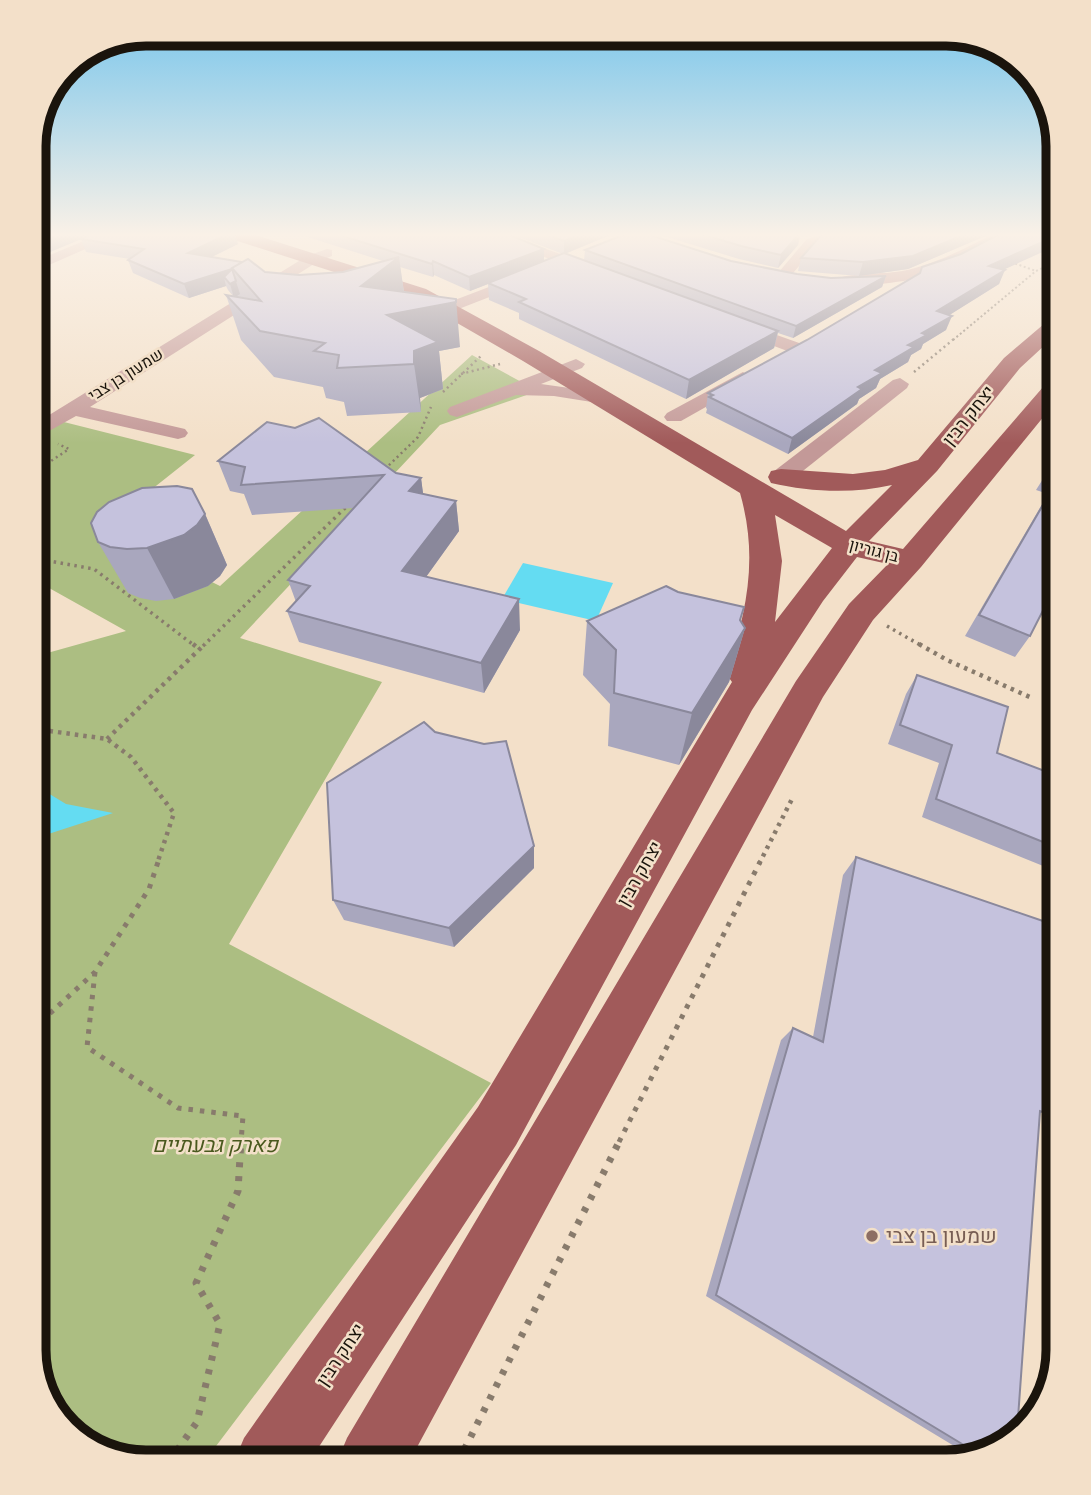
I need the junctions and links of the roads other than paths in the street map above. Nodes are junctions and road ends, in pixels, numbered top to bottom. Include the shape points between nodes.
1 (245, 303) edge
2 (445, 303) edge
3 (462, 303) edge
4 (454, 306) junction
5 (720, 319) edge
6 (1046, 333) edge
7 (814, 337) edge
8 (796, 348) junction
9 (565, 368) junction
10 (900, 384) road end
11 (505, 391) junction
12 (598, 397) junction
13 (1046, 398) edge
14 (73, 409) junction
15 (457, 411) dead end
16 (674, 416) junction
17 (46, 426) edge
18 (178, 433) dead end
19 (928, 465) junction
20 (767, 483) junction
21 (847, 522) junction
22 (910, 560) junction
23 (738, 701) junction
24 (277, 1449) edge
25 (378, 1449) edge

1 - 14 street, שמעון בן צבי
2 - 4 main road, בן גוריון
3 - 4 street
4 - 9 main road, בן גוריון via 531,356
5 - 8 street
6 - 19 main road, יצחק רבין via 1012,363
7 - 8 street
8 - 16 street
9 - 11 street
9 - 12 main road, בן גוריון
9 - 16 main road, בן גוריון
10 - 20 street
11 - 12 street via 547,390
11 - 15 street
12 - 20 main road, בן גוריון
13 - 22 main road
14 - 17 street, שמעון בן צבי
14 - 18 street
16 - 20 main road, בן גוריון
19 - 20 main road via 864,483
19 - 21 main road, יצחק רבין
20 - 21 main road, בן גוריון
20 - 21 main road, בן גוריון
20 - 23 main road via 768,575
21 - 22 main road, בן גוריון
21 - 23 main road, יצחק רבין
22 - 25 main road via 861,612 809,690
23 - 24 main road, יצחק רבין via 497,1126

